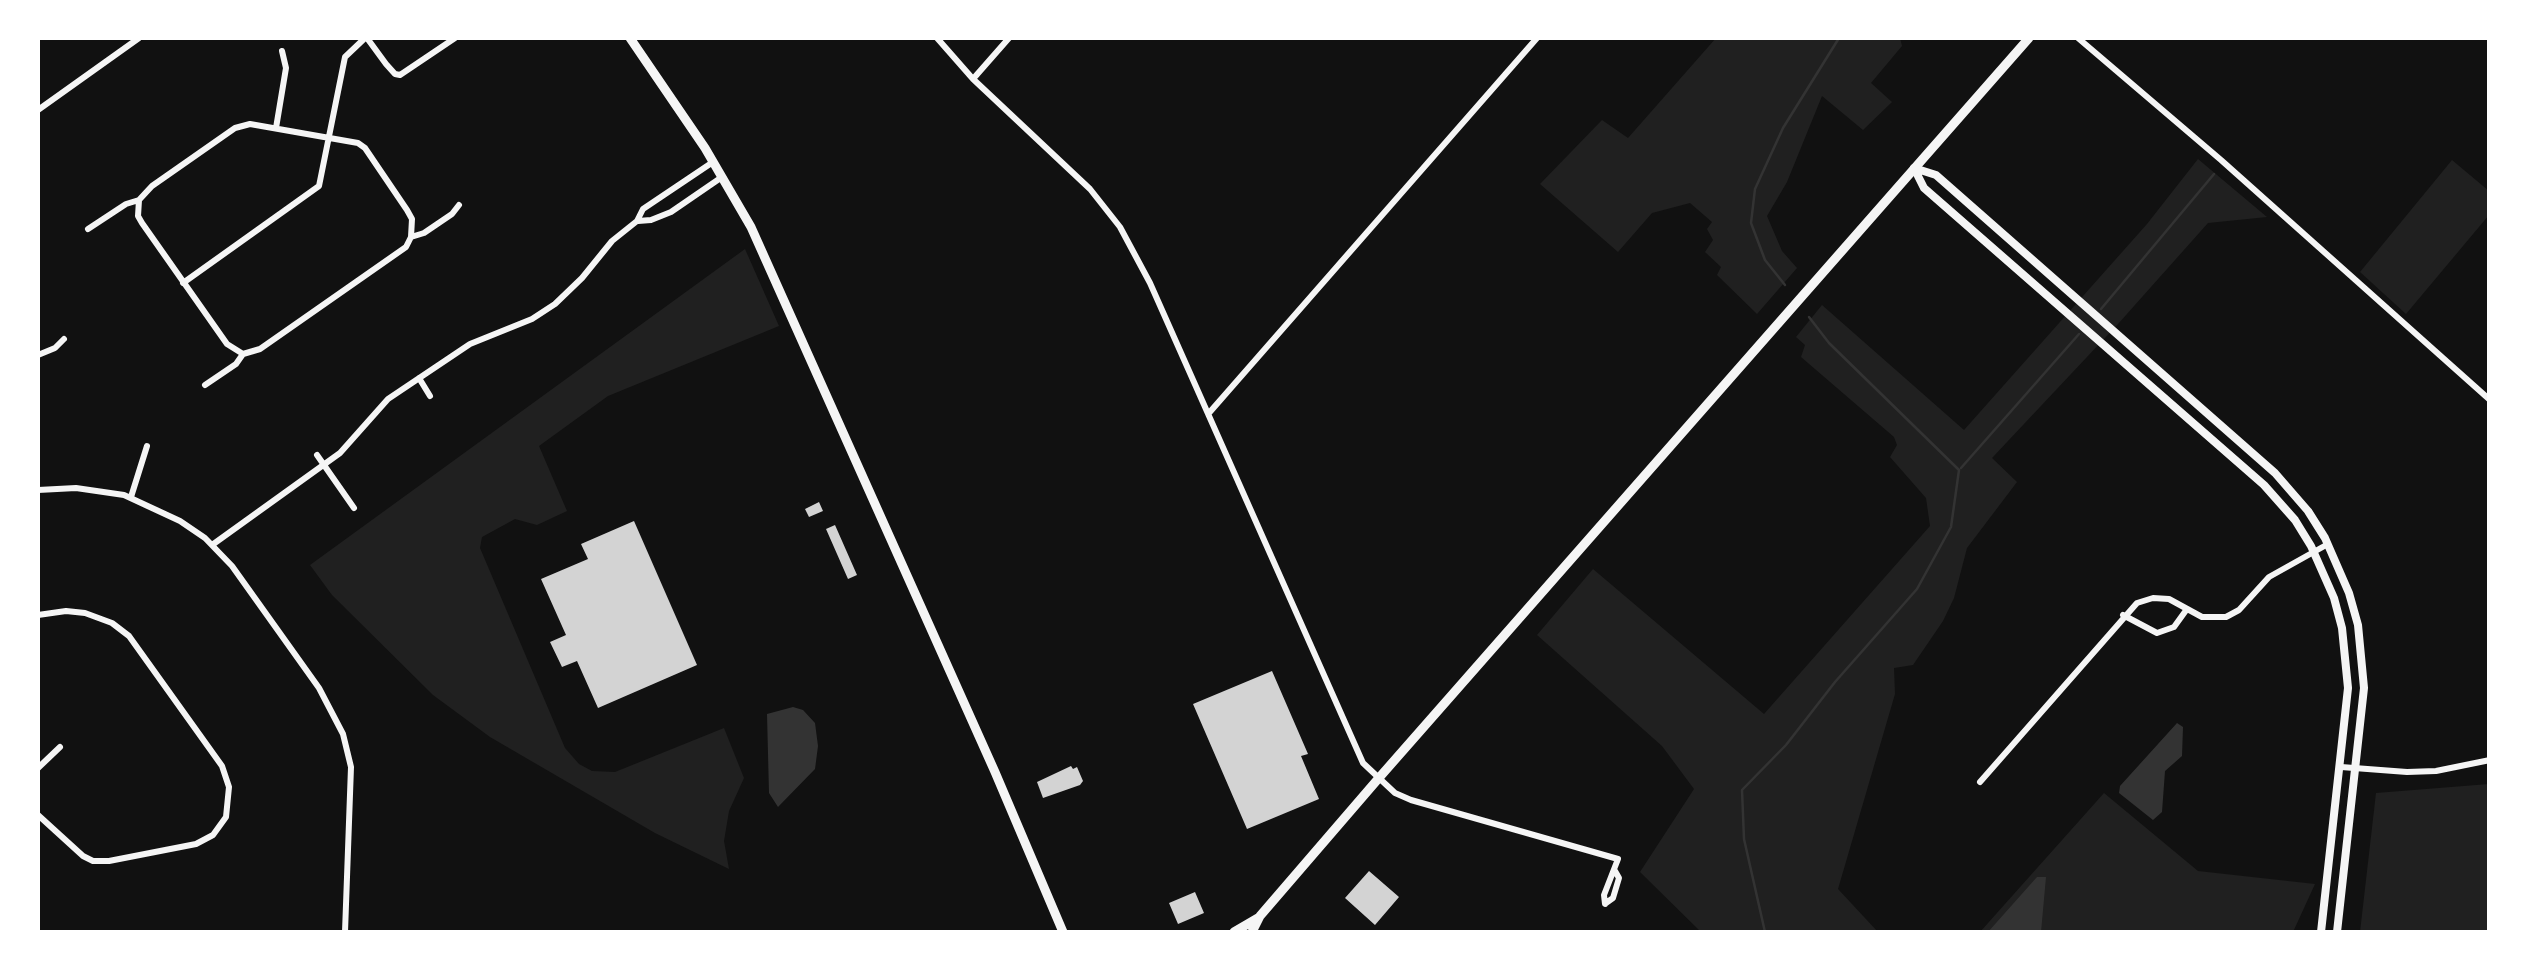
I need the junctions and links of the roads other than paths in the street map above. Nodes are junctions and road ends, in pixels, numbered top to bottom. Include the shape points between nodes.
1 (139, 38) edge
2 (366, 38) edge
3 (456, 38) edge
4 (630, 38) edge
5 (937, 38) edge
6 (1008, 38) edge
7 (1536, 38) edge
8 (2029, 38) edge
9 (2078, 38) edge
10 (282, 51) dead end
11 (972, 79) junction
12 (38, 110) edge
13 (276, 128) junction
14 (330, 138) junction
15 (713, 162) junction
16 (1914, 168) junction
17 (722, 177) junction
18 (139, 200) junction
19 (460, 205) dead end
20 (637, 221) junction
21 (88, 229) dead end
22 (411, 237) junction
23 (183, 282) junction
24 (2066, 289) junction
25 (2057, 303) junction
26 (64, 339) dead end
27 (243, 354) junction
28 (38, 355) edge
29 (419, 378) junction
30 (205, 384) dead end
31 (430, 396) dead end
32 (2490, 400) edge
33 (1208, 414) junction
34 (146, 446) dead end
35 (317, 455) dead end
36 (324, 466) junction
37 (38, 490) edge
38 (130, 498) junction
39 (354, 508) dead end
40 (2328, 544) junction
41 (212, 545) junction
42 (2314, 551) junction
43 (2187, 610) junction
44 (38, 615) edge
45 (2124, 616) junction
46 (60, 746) dead end
47 (2490, 760) edge
48 (2340, 767) junction
49 (38, 768) edge
50 (2356, 769) junction
51 (1378, 779) junction
52 (1980, 782) dead end
53 (38, 815) edge
54 (1615, 871) dead end
55 (1260, 916) junction
56 (345, 932) edge
57 (1063, 932) edge
58 (1234, 932) edge
59 (1252, 932) edge
60 (2321, 932) edge
61 (2337, 932) edge

1 - 12 street
2 - 3 street via 400,75
2 - 14 street via 345,57
4 - 15 main road
5 - 11 street
6 - 11 street
7 - 33 street
8 - 16 main road
9 - 32 street
10 - 13 street via 286,68
11 - 33 street via 1107,208 1150,283
13 - 14 street
13 - 18 street via 235,128
14 - 22 street via 364,148 412,220
14 - 23 street via 314,193
15 - 17 main road
15 - 20 street via 643,209
16 - 24 street via 1936,174
16 - 25 street via 1924,188
16 - 51 main road
17 - 20 street via 671,212
17 - 57 main road via 766,259
18 - 21 street
18 - 23 street via 138,216
19 - 22 street
20 - 29 street via 555,304 470,344
22 - 27 street via 406,248 260,349
23 - 27 street via 227,344
24 - 25 street
24 - 40 street via 2275,473
25 - 42 street via 2264,484
26 - 28 street
27 - 30 street
29 - 31 street
29 - 36 street via 380,406
33 - 51 street via 1360,758
34 - 38 street
35 - 36 street
36 - 39 street
36 - 41 street
37 - 38 street via 76,488
38 - 41 street via 180,520
40 - 42 street
40 - 50 street via 2349,593 2362,654
41 - 56 street via 319,688 344,734 352,787
42 - 43 street via 2270,577 2226,617
42 - 48 street via 2334,598 2346,656
43 - 45 street via 2154,598
43 - 45 street via 2157,633
44 - 53 street via 94,615 120,628 226,772 229,787 220,828 196,844 102,862 83,856
45 - 52 street
46 - 49 street
47 - 50 street via 2436,771
48 - 50 street
48 - 60 street
50 - 61 street
51 - 54 street via 1411,800 1618,858
51 - 55 main road
55 - 58 main road
55 - 59 main road

